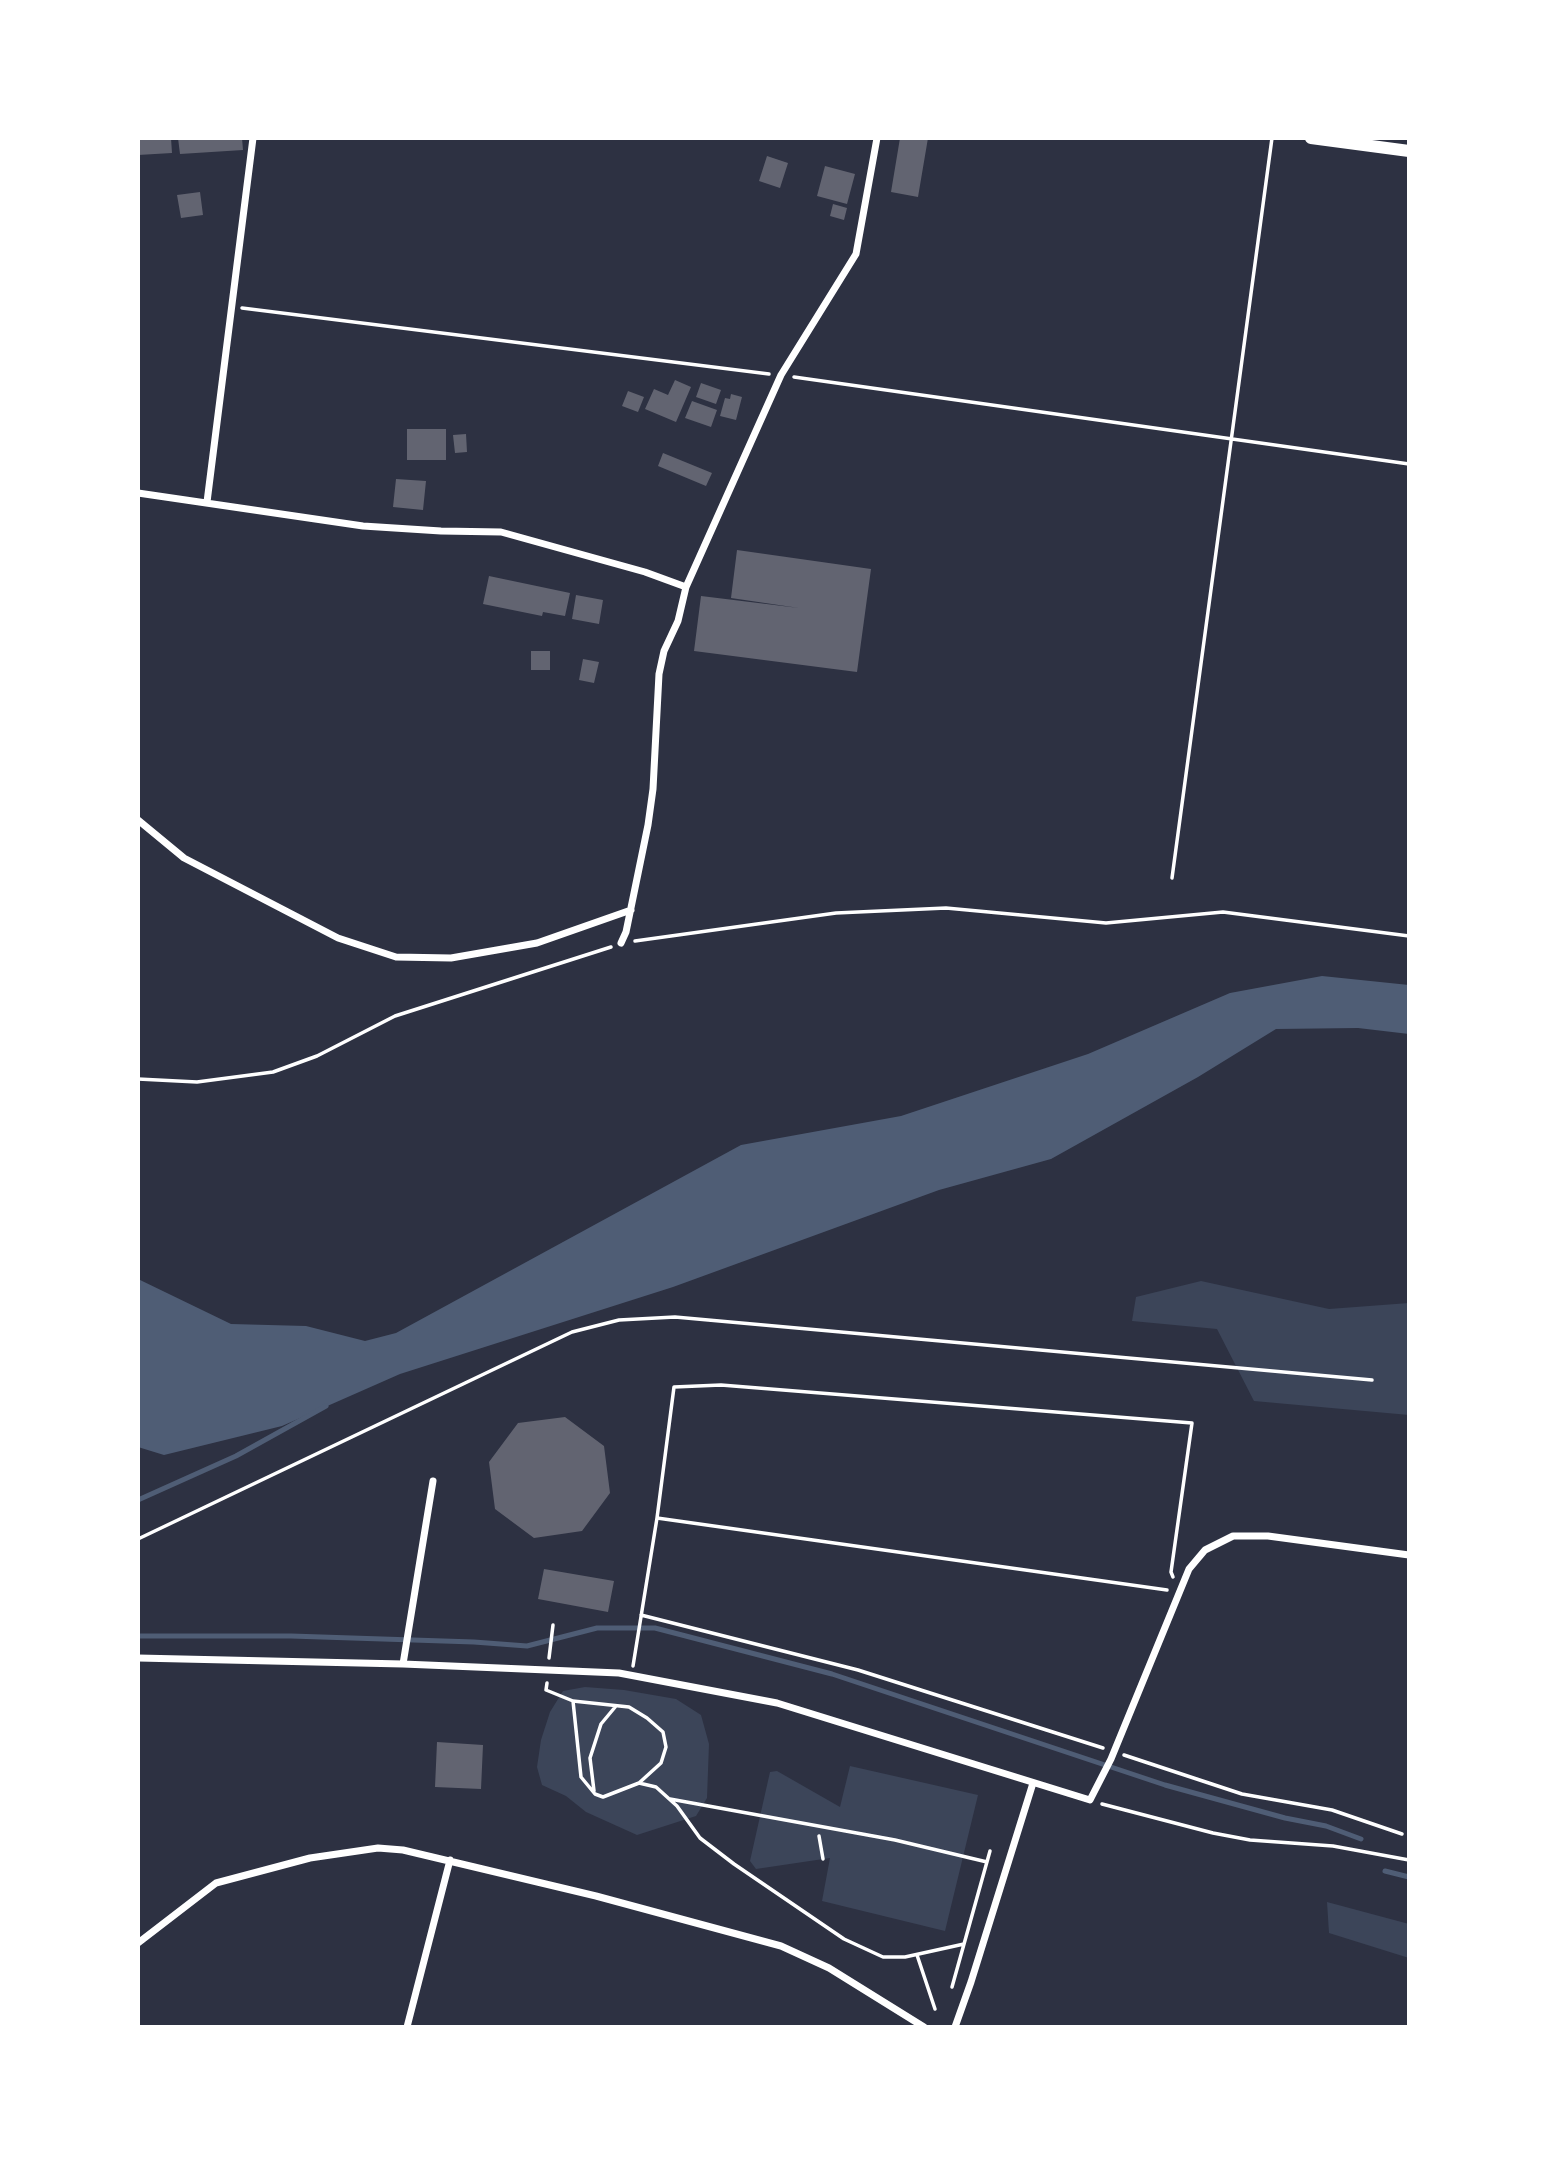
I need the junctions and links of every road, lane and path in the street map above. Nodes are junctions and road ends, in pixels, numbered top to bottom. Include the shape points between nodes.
1 (253, 138) edge
2 (877, 138) edge
3 (1272, 138) edge
4 (1311, 138) edge
5 (1409, 152) edge
6 (233, 307) junction
7 (781, 375) junction
8 (1231, 441) junction
9 (1409, 464) edge
10 (138, 493) edge
11 (207, 502) junction
12 (686, 587) junction
13 (138, 820) edge
14 (1172, 878) dead end
15 (631, 909) junction
16 (1409, 936) edge
17 (621, 943) junction
18 (138, 1079) edge
19 (1372, 1380) dead end
20 (433, 1481) dead end
21 (657, 1518) junction
22 (138, 1532) edge
23 (139, 1539) edge
24 (1409, 1555) edge
25 (1179, 1591) junction
26 (641, 1615) junction
27 (553, 1625) dead end
28 (138, 1658) edge
29 (634, 1663) dead end
30 (403, 1664) junction
31 (548, 1670) junction
32 (573, 1701) junction
33 (616, 1706) junction
34 (1112, 1755) junction
35 (639, 1783) junction
36 (1033, 1783) junction
37 (595, 1794) junction
38 (669, 1799) junction
39 (1090, 1800) junction
40 (1402, 1834) dead end
41 (819, 1836) dead end
42 (990, 1852) dead end
43 (823, 1859) dead end
44 (450, 1860) junction
45 (1409, 1860) edge
46 (987, 1863) junction
47 (138, 1943) edge
48 (964, 1944) junction
49 (917, 1955) junction
50 (952, 1987) dead end
51 (935, 2009) dead end
52 (407, 2027) edge
53 (924, 2027) edge
54 (955, 2027) edge

1 - 6 street
2 - 7 street via 856,254
3 - 8 path
4 - 5 street
6 - 7 path
6 - 11 street
7 - 8 path
7 - 12 street
8 - 9 path
8 - 14 path
10 - 11 street
11 - 12 street via 363,526 501,532
12 - 15 street via 659,674 653,789
13 - 15 street via 184,858 338,938 396,957 452,958 537,943
15 - 17 street
16 - 17 path via 1223,912 1106,923 946,908 836,913
17 - 18 path via 396,1016 317,1056 273,1072 197,1082
19 - 23 path via 675,1317 619,1320 572,1332
20 - 30 street
21 - 25 path
21 - 25 path via 674,1387 722,1385 1192,1423 1171,1572
21 - 26 path
22 - 23 path
24 - 25 street via 1268,1536 1233,1536 1205,1550
25 - 34 street
26 - 29 path
26 - 34 path via 858,1670
27 - 31 path
28 - 30 street
30 - 31 street
31 - 32 path via 546,1690
31 - 36 street via 619,1673 777,1703
32 - 33 path
32 - 37 path via 582,1777
33 - 35 path via 629,1707 663,1732 666,1747 661,1763
33 - 37 path via 601,1724 590,1758
34 - 39 street
34 - 40 path via 1242,1794 1332,1810
35 - 37 path via 603,1797
35 - 38 path via 656,1787
36 - 39 street
36 - 54 street
38 - 46 path via 885,1838
38 - 49 path via 700,1838 844,1939 883,1957
39 - 45 path via 1225,1836 1333,1846
41 - 43 path
42 - 46 path
44 - 47 street via 379,1848 310,1858 216,1884
44 - 52 street
44 - 53 street via 781,1947 829,1968
46 - 48 path
48 - 49 path
48 - 50 path
49 - 51 path

